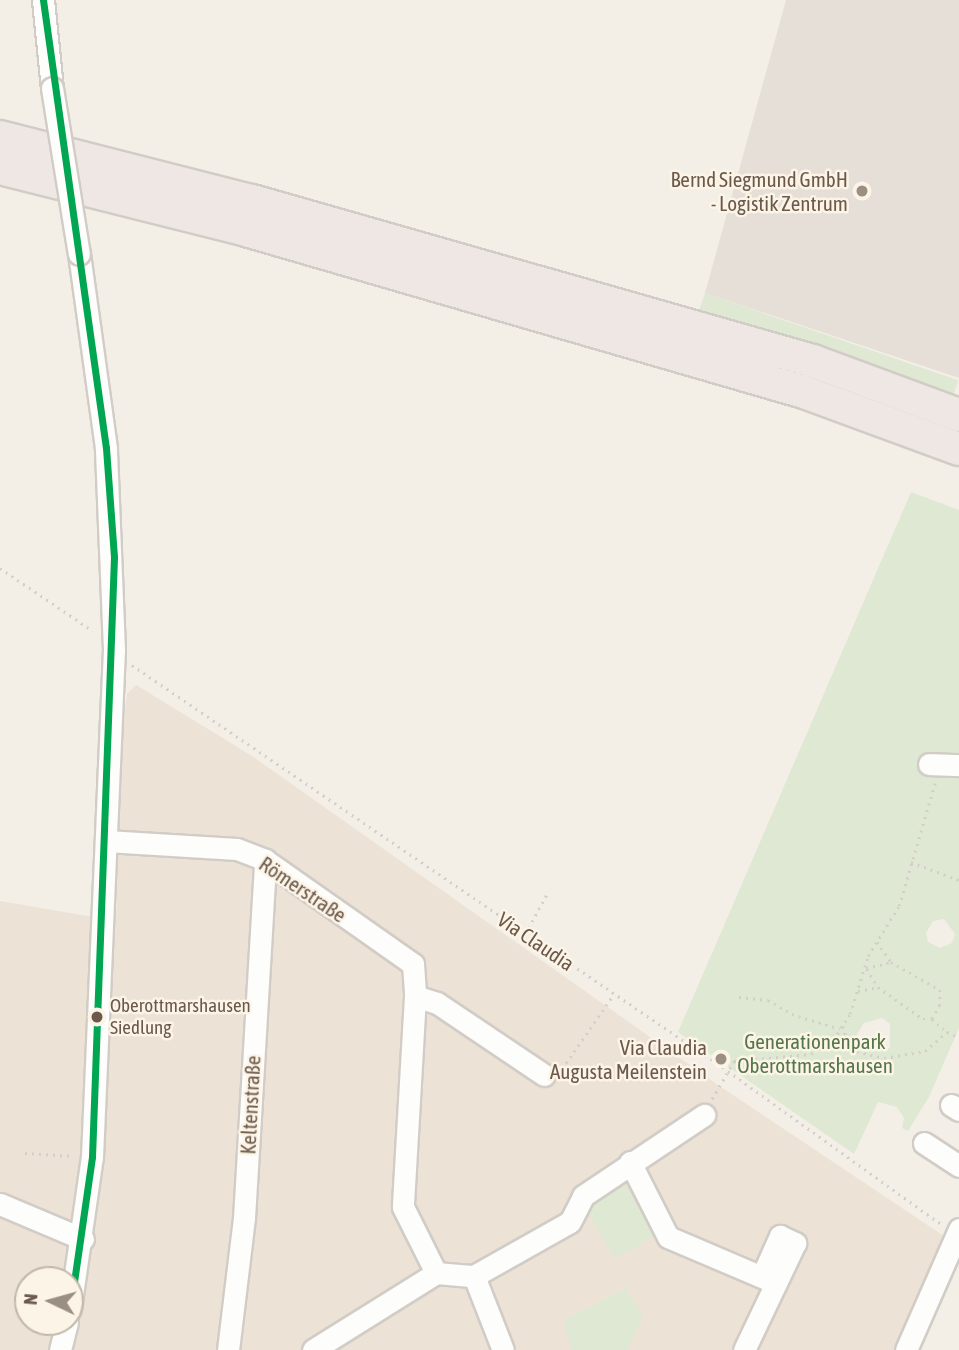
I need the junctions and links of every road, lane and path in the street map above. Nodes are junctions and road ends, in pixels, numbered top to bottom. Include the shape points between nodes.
1 (43, 0) edge
2 (0, 137) edge
3 (0, 168) edge
4 (959, 415) edge
5 (959, 449) edge
6 (0, 568) edge
7 (99, 635) dead end
8 (114, 650) junction
9 (929, 764) joint
10 (959, 765) edge
11 (106, 841) junction
12 (265, 860) junction
13 (911, 862) junction
14 (959, 880) edge
15 (547, 894) dead end
16 (525, 934) junction
17 (877, 942) junction
18 (891, 962) junction
19 (865, 968) junction
20 (878, 987) junction
21 (858, 991) junction
22 (614, 995) junction
23 (415, 996) junction
24 (738, 997) dead end
25 (932, 1019) junction
26 (842, 1027) junction
27 (947, 1032) junction
28 (959, 1037) edge
29 (820, 1050) junction
30 (850, 1050) junction
31 (728, 1072) junction
32 (544, 1076) joint
33 (704, 1115) joint
34 (924, 1143) dead end
35 (25, 1153) dead end
36 (92, 1157) junction
37 (630, 1162) junction
38 (959, 1167) edge
39 (0, 1204) edge
40 (958, 1232) edge
41 (83, 1239) junction
42 (78, 1266) edge
43 (436, 1273) junction
44 (474, 1276) junction
45 (316, 1349) edge
46 (228, 1350) edge
47 (503, 1350) edge
48 (744, 1350) edge
49 (906, 1350) edge

1 - 8 street, bridge via 106,448
2 - 4 highway via 252,201 813,361
3 - 5 highway via 246,230 804,392
6 - 7 path
8 - 11 street
8 - 16 path, Via Claudia
9 - 10 street
9 - 13 path via 935,789
11 - 12 street, Römerstraße via 237,849
11 - 36 street
12 - 23 street, Römerstraße via 413,964
12 - 46 street, Keltenstraße via 244,1217
13 - 14 path
13 - 17 path via 899,906
15 - 16 path
16 - 22 path, Via Claudia
17 - 18 path
17 - 19 path
18 - 19 path
18 - 25 path via 940,990 940,1005
19 - 20 path
19 - 21 path
20 - 21 path
20 - 25 path via 923,1019
21 - 26 path
22 - 31 path, Via Claudia
22 - 32 path via 562,1069
23 - 32 street via 438,1003
23 - 43 street, Römerstraße via 403,1207
24 - 26 path via 768,1000 792,1014
25 - 27 path
26 - 29 path
26 - 30 path
27 - 28 path
27 - 30 path via 935,1045 909,1055 874,1059
29 - 30 path
29 - 31 path via 746,1057 734,1061
31 - 33 path
31 - 40 path, Via Claudia
33 - 37 street
34 - 38 street
35 - 36 path
36 - 41 street
37 - 44 street via 583,1196 570,1222
37 - 48 street via 668,1237 769,1280
39 - 41 street
40 - 49 street
41 - 42 street
43 - 44 street
43 - 45 street
44 - 47 street

